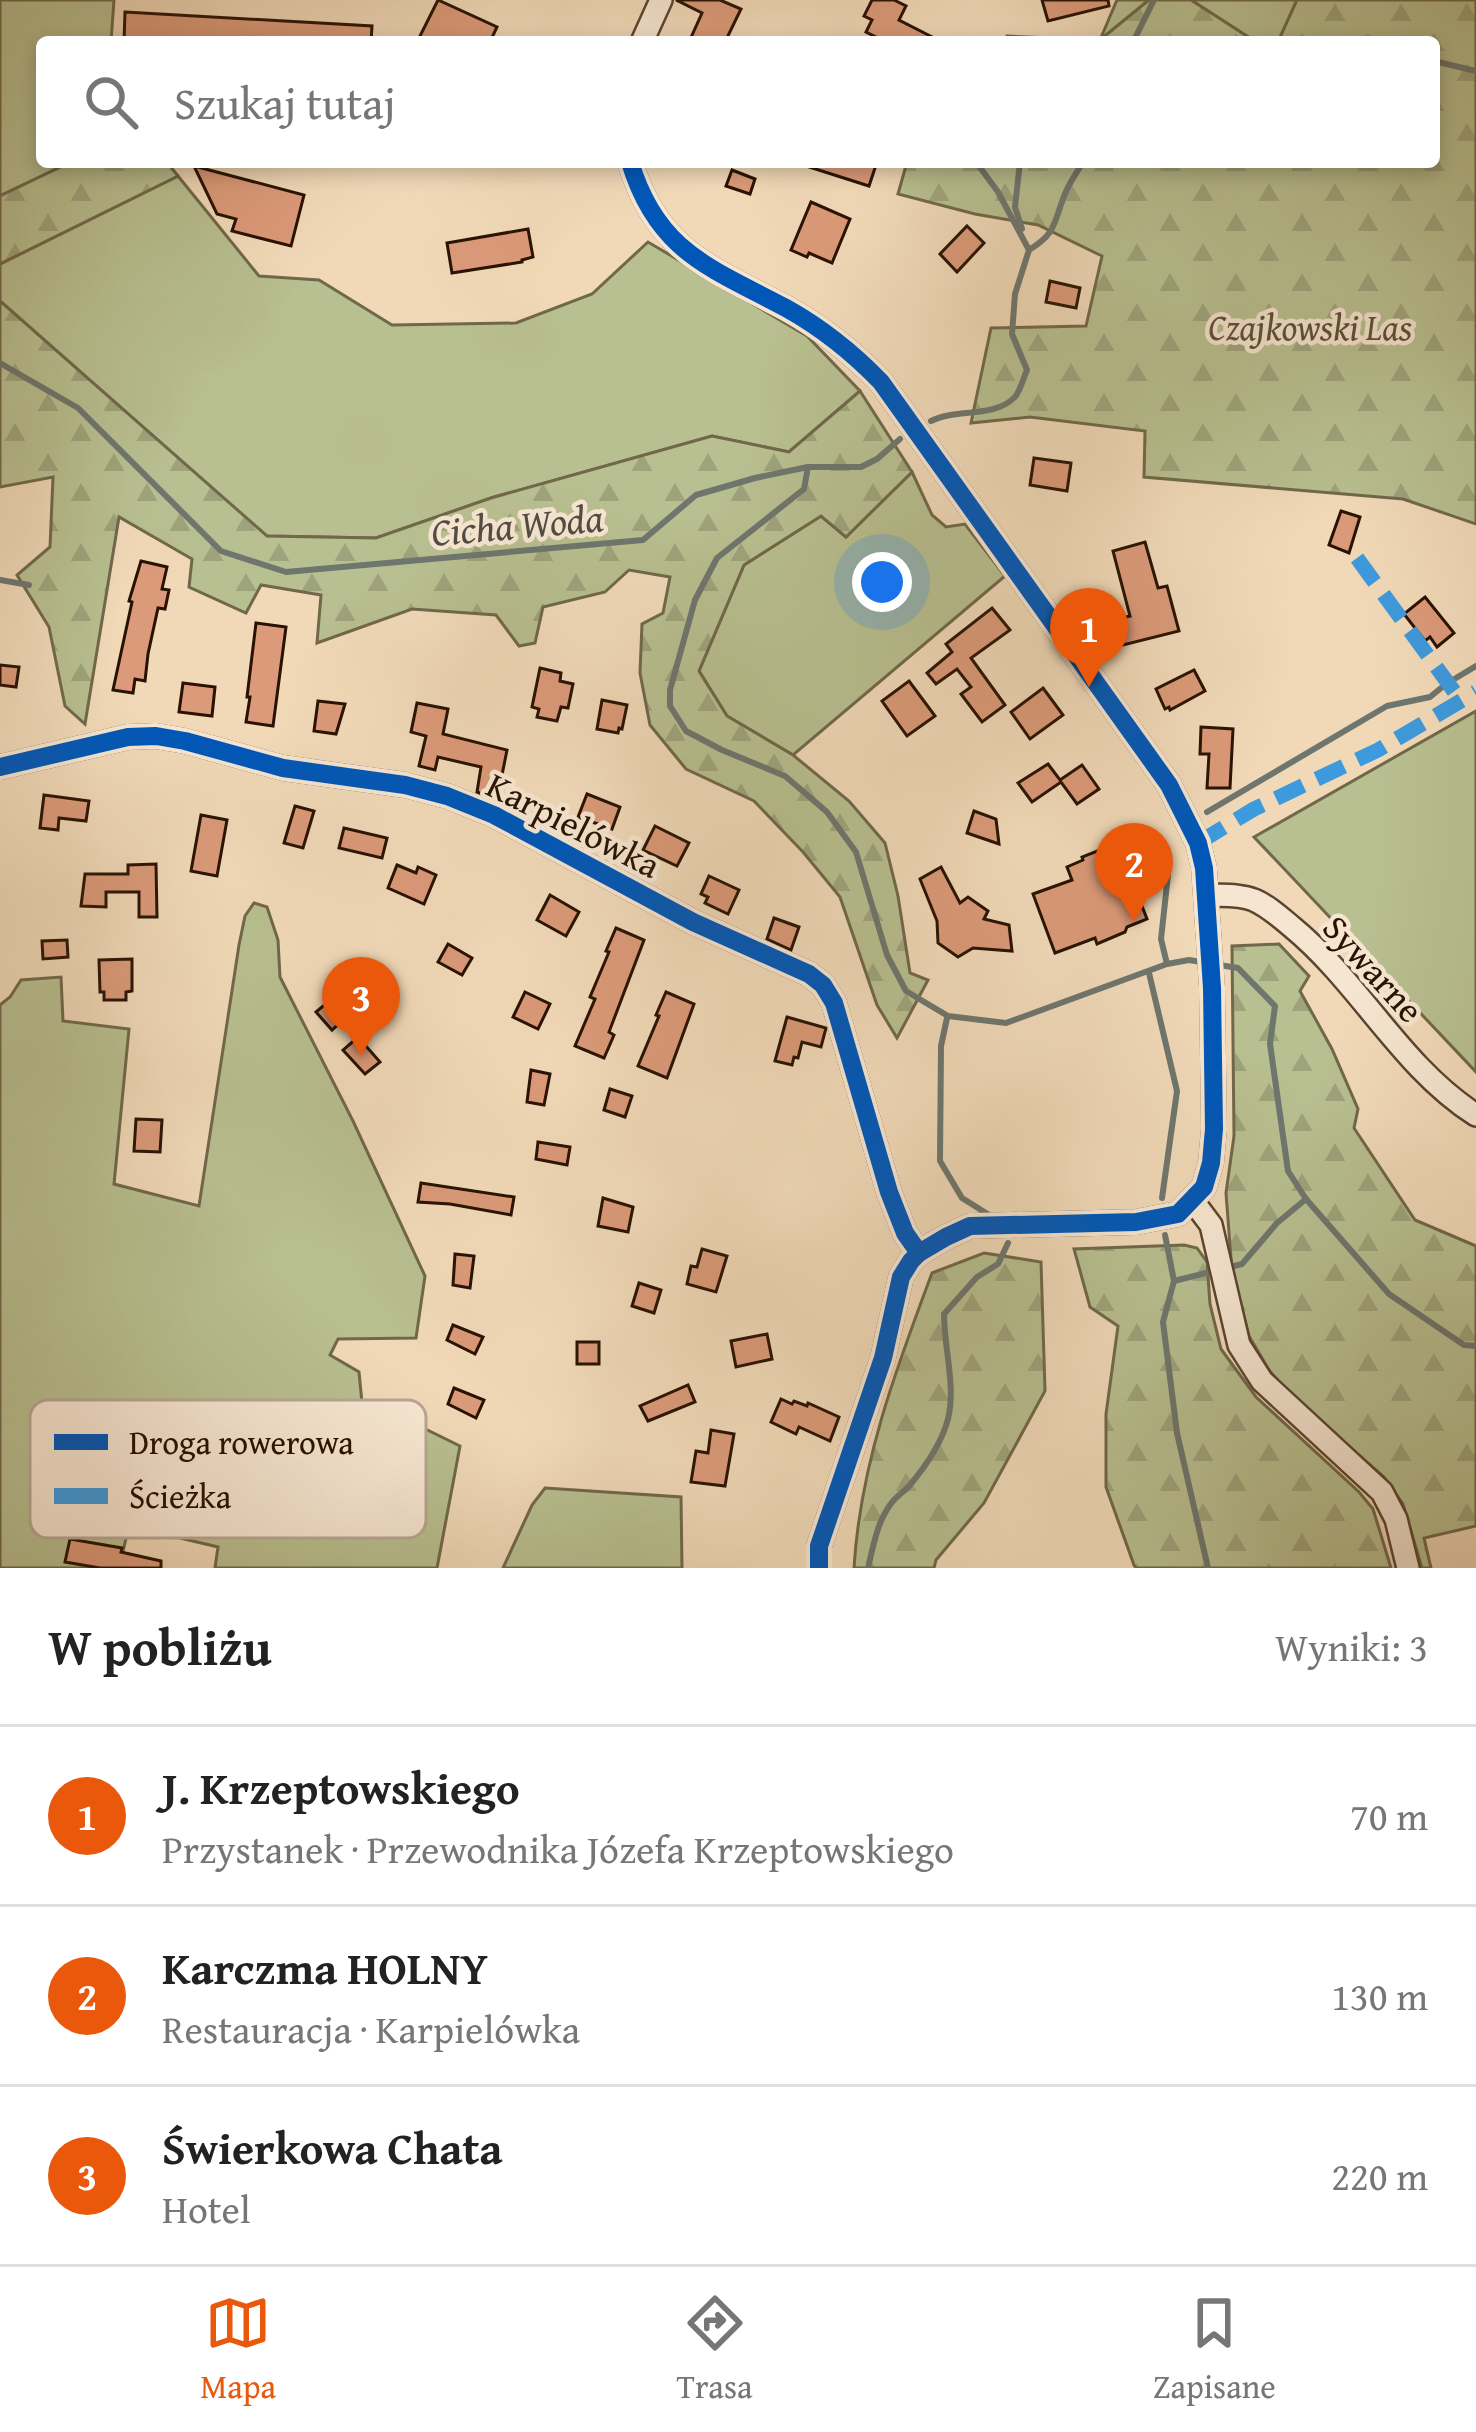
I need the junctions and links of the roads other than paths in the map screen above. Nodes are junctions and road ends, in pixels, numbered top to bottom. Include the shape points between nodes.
1 (661, 0) edge
2 (645, 36) edge
3 (632, 168) edge
4 (0, 767) edge
5 (1207, 896) junction
6 (1476, 1115) edge
7 (1193, 1201) junction
8 (919, 1253) junction
9 (819, 1568) edge
10 (1408, 1568) edge

1 - 2 street
3 - 5 street via 676,244 808,321 881,382 1169,785 1198,843
4 - 8 street, Karpielówka via 156,736 283,768 405,785 494,815 710,931 809,974 834,1003 890,1192
5 - 6 street, Sywarne via 1246,897 1276,914 1314,945 1446,1096
5 - 7 street via 1214,1129 1211,1163
7 - 8 street via 1178,1214 1136,1222 970,1226
7 - 10 street via 1211,1225 1249,1364 1382,1492
8 - 9 street via 902,1277 883,1358 818,1546

